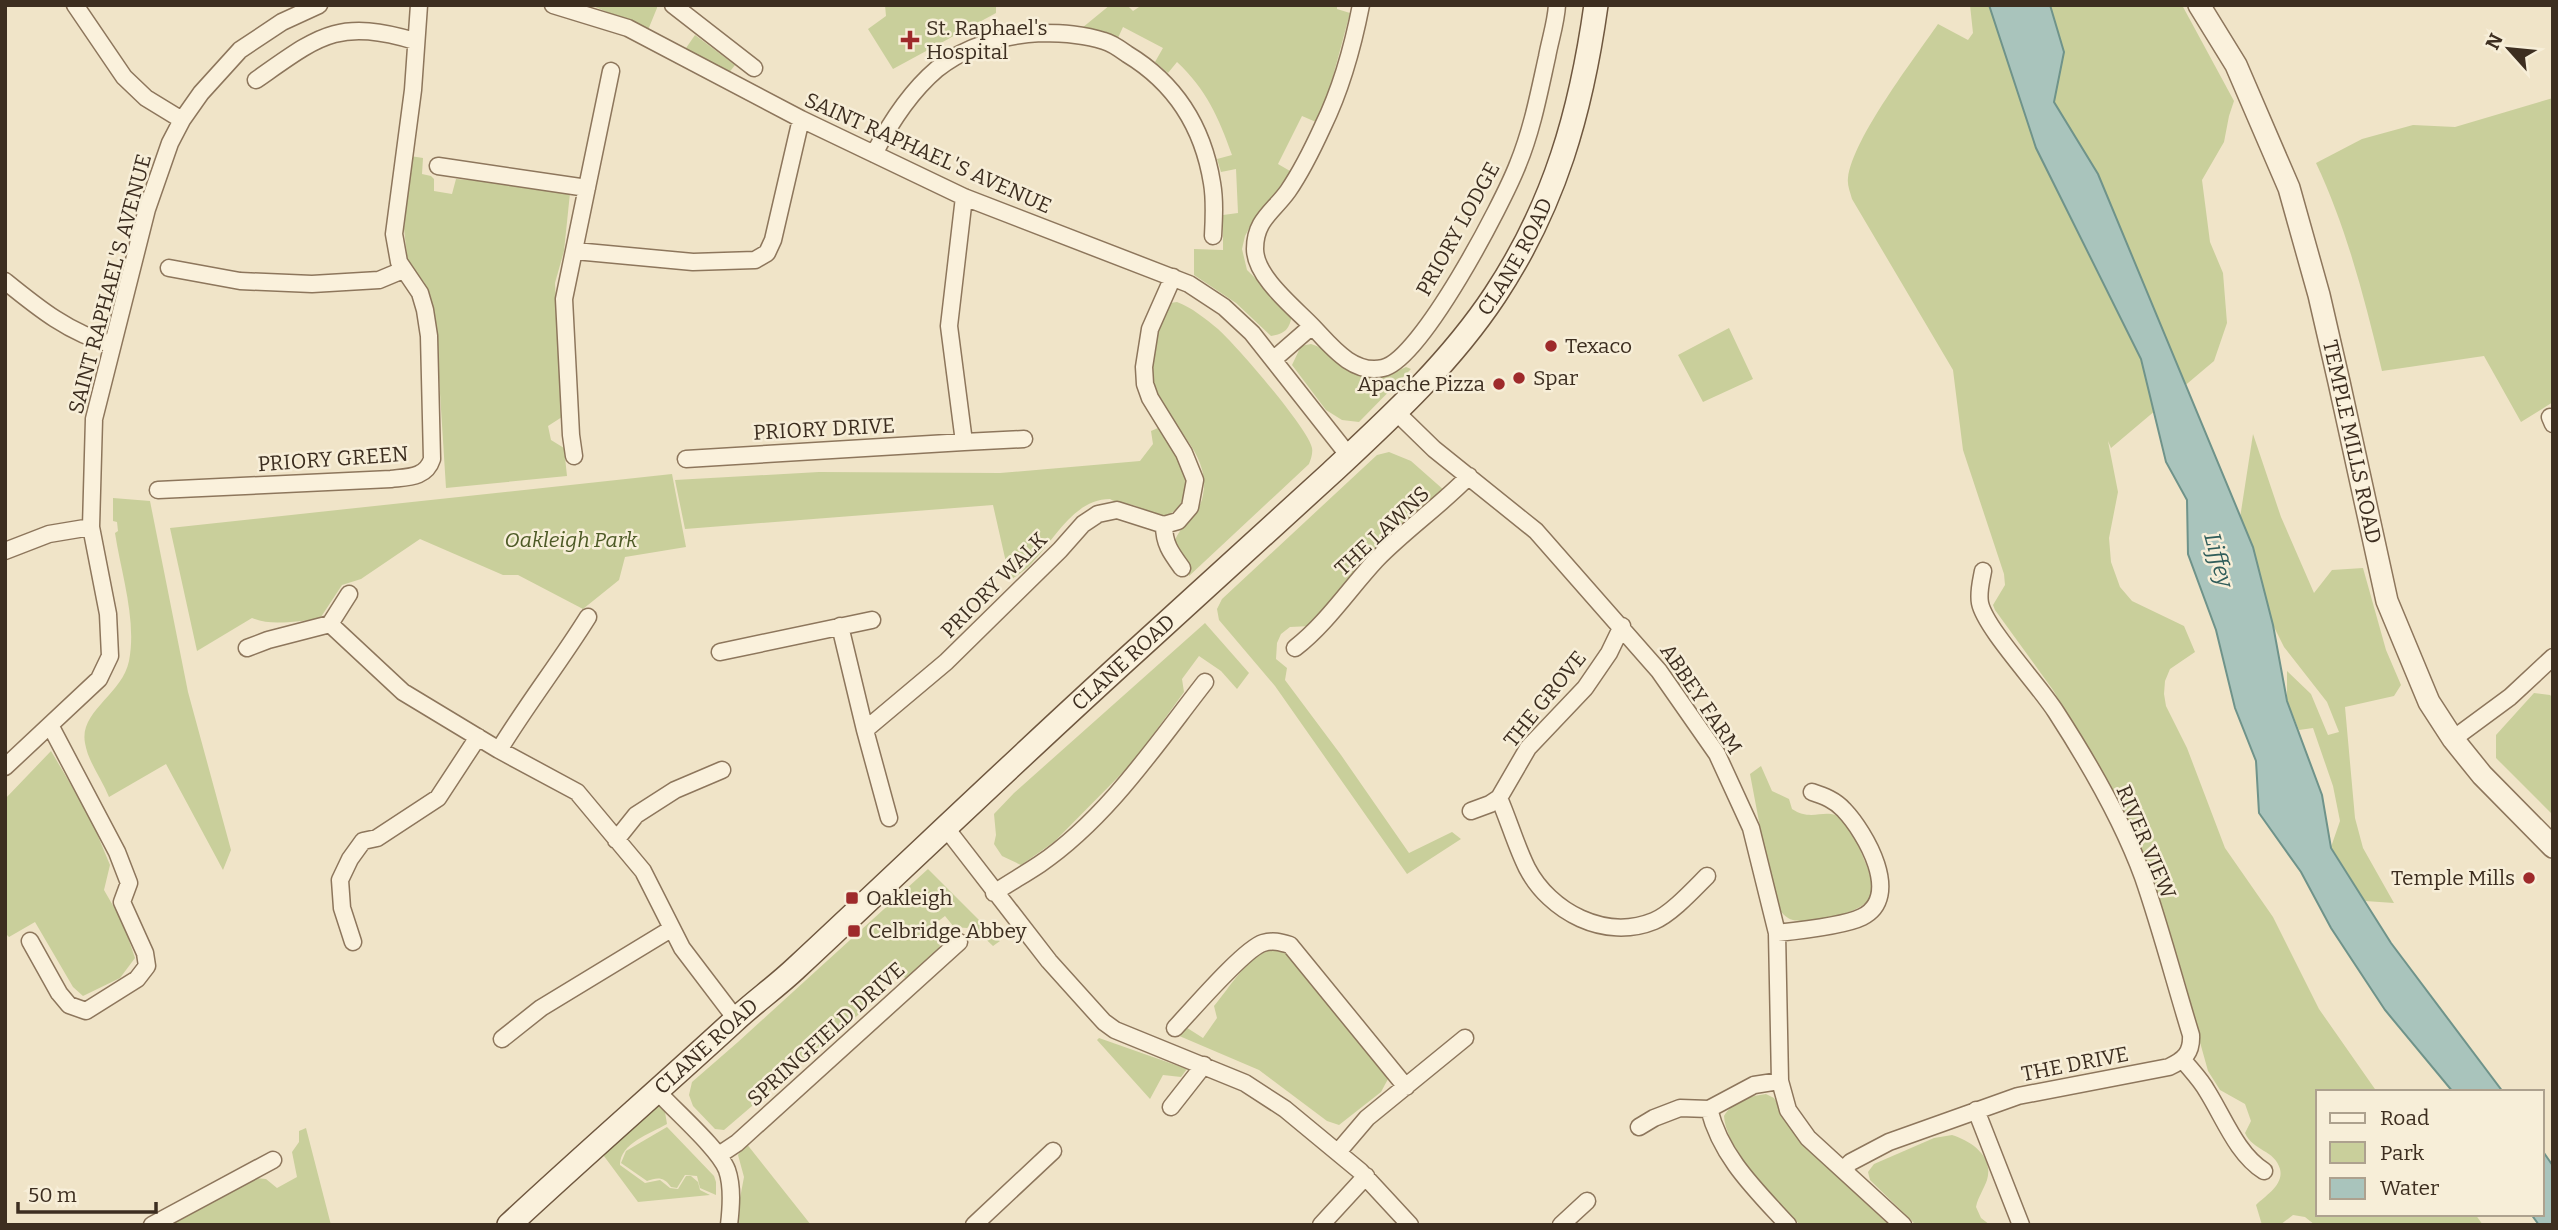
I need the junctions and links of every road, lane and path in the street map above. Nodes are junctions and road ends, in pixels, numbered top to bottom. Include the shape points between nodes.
1 (75, 5) edge
2 (319, 5) edge
3 (419, 5) edge
4 (673, 5) edge
5 (1361, 5) edge
6 (1557, 5) edge
7 (1596, 5) edge
8 (2199, 5) edge
9 (558, 6) edge
10 (415, 41) junction
11 (754, 68) dead end
12 (611, 71) dead end
13 (256, 80) dead end
14 (801, 119) junction
15 (182, 120) junction
16 (874, 154) junction
17 (438, 166) dead end
18 (587, 188) junction
19 (964, 197) junction
20 (1213, 236) dead end
21 (575, 251) junction
22 (169, 268) dead end
23 (403, 270) junction
24 (1172, 276) junction
25 (5, 281) edge
26 (1312, 326) junction
27 (111, 344) junction
28 (1274, 359) junction
29 (1395, 411) junction
30 (1024, 439) dead end
31 (964, 442) junction
32 (574, 456) dead end
33 (1349, 456) junction
34 (686, 459) dead end
35 (1469, 476) junction
36 (159, 491) dead end
37 (1164, 525) junction
38 (91, 527) junction
39 (5, 551) edge
40 (1182, 568) dead end
41 (1983, 571) dead end
42 (349, 594) dead end
43 (588, 617) dead end
44 (872, 620) dead end
45 (330, 624) junction
46 (840, 626) junction
47 (1622, 626) junction
48 (247, 648) dead end
49 (1296, 648) dead end
50 (720, 652) dead end
51 (2553, 656) edge
52 (2547, 673) edge
53 (1205, 682) dead end
54 (50, 725) junction
55 (865, 730) junction
56 (478, 737) junction
57 (2453, 739) junction
58 (499, 750) junction
59 (5, 767) edge
60 (722, 770) dead end
61 (1812, 792) dead end
62 (1499, 798) junction
63 (1471, 811) dead end
64 (889, 818) dead end
65 (946, 828) junction
66 (616, 840) junction
67 (2553, 847) edge
68 (1707, 876) dead end
69 (994, 893) junction
70 (671, 929) junction
71 (1777, 933) junction
72 (30, 941) dead end
73 (354, 942) dead end
74 (959, 942) dead end
75 (736, 1019) junction
76 (1175, 1028) dead end
77 (1465, 1038) dead end
78 (502, 1039) dead end
79 (2183, 1060) junction
80 (1205, 1065) junction
81 (1780, 1081) junction
82 (1406, 1087) junction
83 (658, 1093) junction
84 (1171, 1107) dead end
85 (1709, 1109) junction
86 (1976, 1110) junction
87 (1639, 1127) dead end
88 (1053, 1150) dead end
89 (1338, 1152) junction
90 (719, 1155) junction
91 (273, 1160) dead end
92 (1843, 1170) junction
93 (2264, 1171) dead end
94 (1366, 1177) junction
95 (1587, 1201) dead end
96 (152, 1225) edge
97 (509, 1225) edge
98 (729, 1225) edge
99 (974, 1225) edge
100 (1321, 1225) edge
101 (1410, 1225) edge
102 (1561, 1225) edge
103 (1788, 1225) edge
104 (1903, 1225) edge
105 (2021, 1225) edge

1 - 15 street via 124,77 146,98
2 - 15 street, SAINT RAPHAEL'S AVENUE via 282,22 240,50
3 - 10 street, PRIORY GREEN
4 - 11 street
5 - 26 street, PRIORY LODGE via 1323,127 1287,192 1257,230 1260,272
6 - 26 street, PRIORY LODGE via 1518,166 1476,249 1413,344 1383,369 1369,369 1341,356
7 - 29 main road, CLANE ROAD via 1572,130 1532,233 1475,323 1430,378
8 - 57 street, TEMPLE MILLS ROAD via 2236,65 2289,188 2337,370 2387,601 2429,702
9 - 14 street, SAINT RAPHAEL'S AVENUE via 628,28
10 - 13 street via 374,31 336,33 306,45
10 - 23 street, PRIORY GREEN via 394,234
12 - 18 street
14 - 16 street, SAINT RAPHAEL'S AVENUE
14 - 21 street via 767,253 755,260 693,262
15 - 27 street, SAINT RAPHAEL'S AVENUE via 160,167
16 - 19 street, SAINT RAPHAEL'S AVENUE
16 - 20 street via 910,97 938,69 970,49 1027,34 1084,35 1107,41 1144,64 1174,92 1197,132 1207,162 1214,205
17 - 18 street
18 - 21 street
19 - 24 street, SAINT RAPHAEL'S AVENUE
19 - 31 street via 949,326
21 - 32 street via 564,299
22 - 23 street via 240,281 302,284 379,280
23 - 36 street, PRIORY GREEN via 420,293 429,336 432,459 425,471 391,479
24 - 28 street, SAINT RAPHAEL'S AVENUE via 1224,307
24 - 37 street via 1149,335 1145,384 1195,480 1189,507 1178,522
25 - 27 street via 83,336
26 - 28 street
27 - 38 street, SAINT RAPHAEL'S AVENUE via 94,419
28 - 33 street, SAINT RAPHAEL'S AVENUE
29 - 33 main road, CLANE ROAD
29 - 35 street, ABBEY FARM
30 - 31 street, PRIORY DRIVE
31 - 34 street, PRIORY DRIVE
33 - 65 main road, CLANE ROAD
35 - 47 street, ABBEY FARM via 1536,531
35 - 49 street, THE LAWNS via 1378,558
37 - 40 street via 1167,549
37 - 55 street, PRIORY WALK via 1117,510 1098,514 1083,524 946,662
38 - 39 street via 49,534
38 - 54 street, SAINT RAPHAEL'S AVENUE via 108,614 110,656 99,679
41 - 79 street, RIVER VIEW via 1981,606 1991,626 2043,691 2074,740 2142,875 2191,1035 2192,1044
42 - 45 street
43 - 58 street
44 - 46 street
45 - 48 street
45 - 56 street via 402,692
46 - 50 street
46 - 55 street
47 - 62 street, THE GROVE via 1585,688 1528,748
47 - 71 street, ABBEY FARM via 1717,754 1751,828
51 - 52 street
52 - 57 street
53 - 69 street via 1143,763 1088,824 1040,864
54 - 59 street, SAINT RAPHAEL'S AVENUE
54 - 72 street via 117,852 129,883 122,902 147,967 137,979 86,1011 69,1005 59,993
55 - 64 street
56 - 58 street
56 - 73 street via 438,798 377,838 363,841 350,859 340,880 342,908
57 - 67 street, TEMPLE MILLS ROAD
58 - 66 street via 577,792
60 - 66 street via 675,790 636,815
61 - 71 street via 1844,809 1859,828 1881,881 1880,897 1862,918
62 - 63 street
62 - 68 street via 1528,869 1551,901 1581,918 1628,928 1656,920
65 - 69 street
65 - 75 main road, CLANE ROAD
66 - 70 street via 643,871
69 - 80 street via 1104,1022
70 - 75 street
70 - 78 street via 541,1008
71 - 81 street, ABBEY FARM
74 - 90 street, SPRINGFIELD DRIVE
75 - 83 main road, CLANE ROAD
76 - 82 street via 1246,954 1275,940 1290,945
77 - 82 street
79 - 86 street, THE DRIVE via 2169,1067 2018,1096
79 - 93 street via 2205,1087 2244,1154
80 - 84 street
80 - 89 street via 1245,1083 1285,1109
81 - 85 street via 1754,1085
81 - 92 street, ABBEY FARM via 1788,1110
82 - 89 street via 1367,1118
83 - 90 street
83 - 97 main road, CLANE ROAD
85 - 87 street via 1680,1108
85 - 103 street via 1714,1130 1739,1171
86 - 92 street, THE DRIVE via 1889,1142
86 - 105 street
88 - 99 street
89 - 94 street
90 - 98 street via 728,1172
91 - 96 street
92 - 104 street, ABBEY FARM
94 - 100 street
94 - 101 street
95 - 102 street

